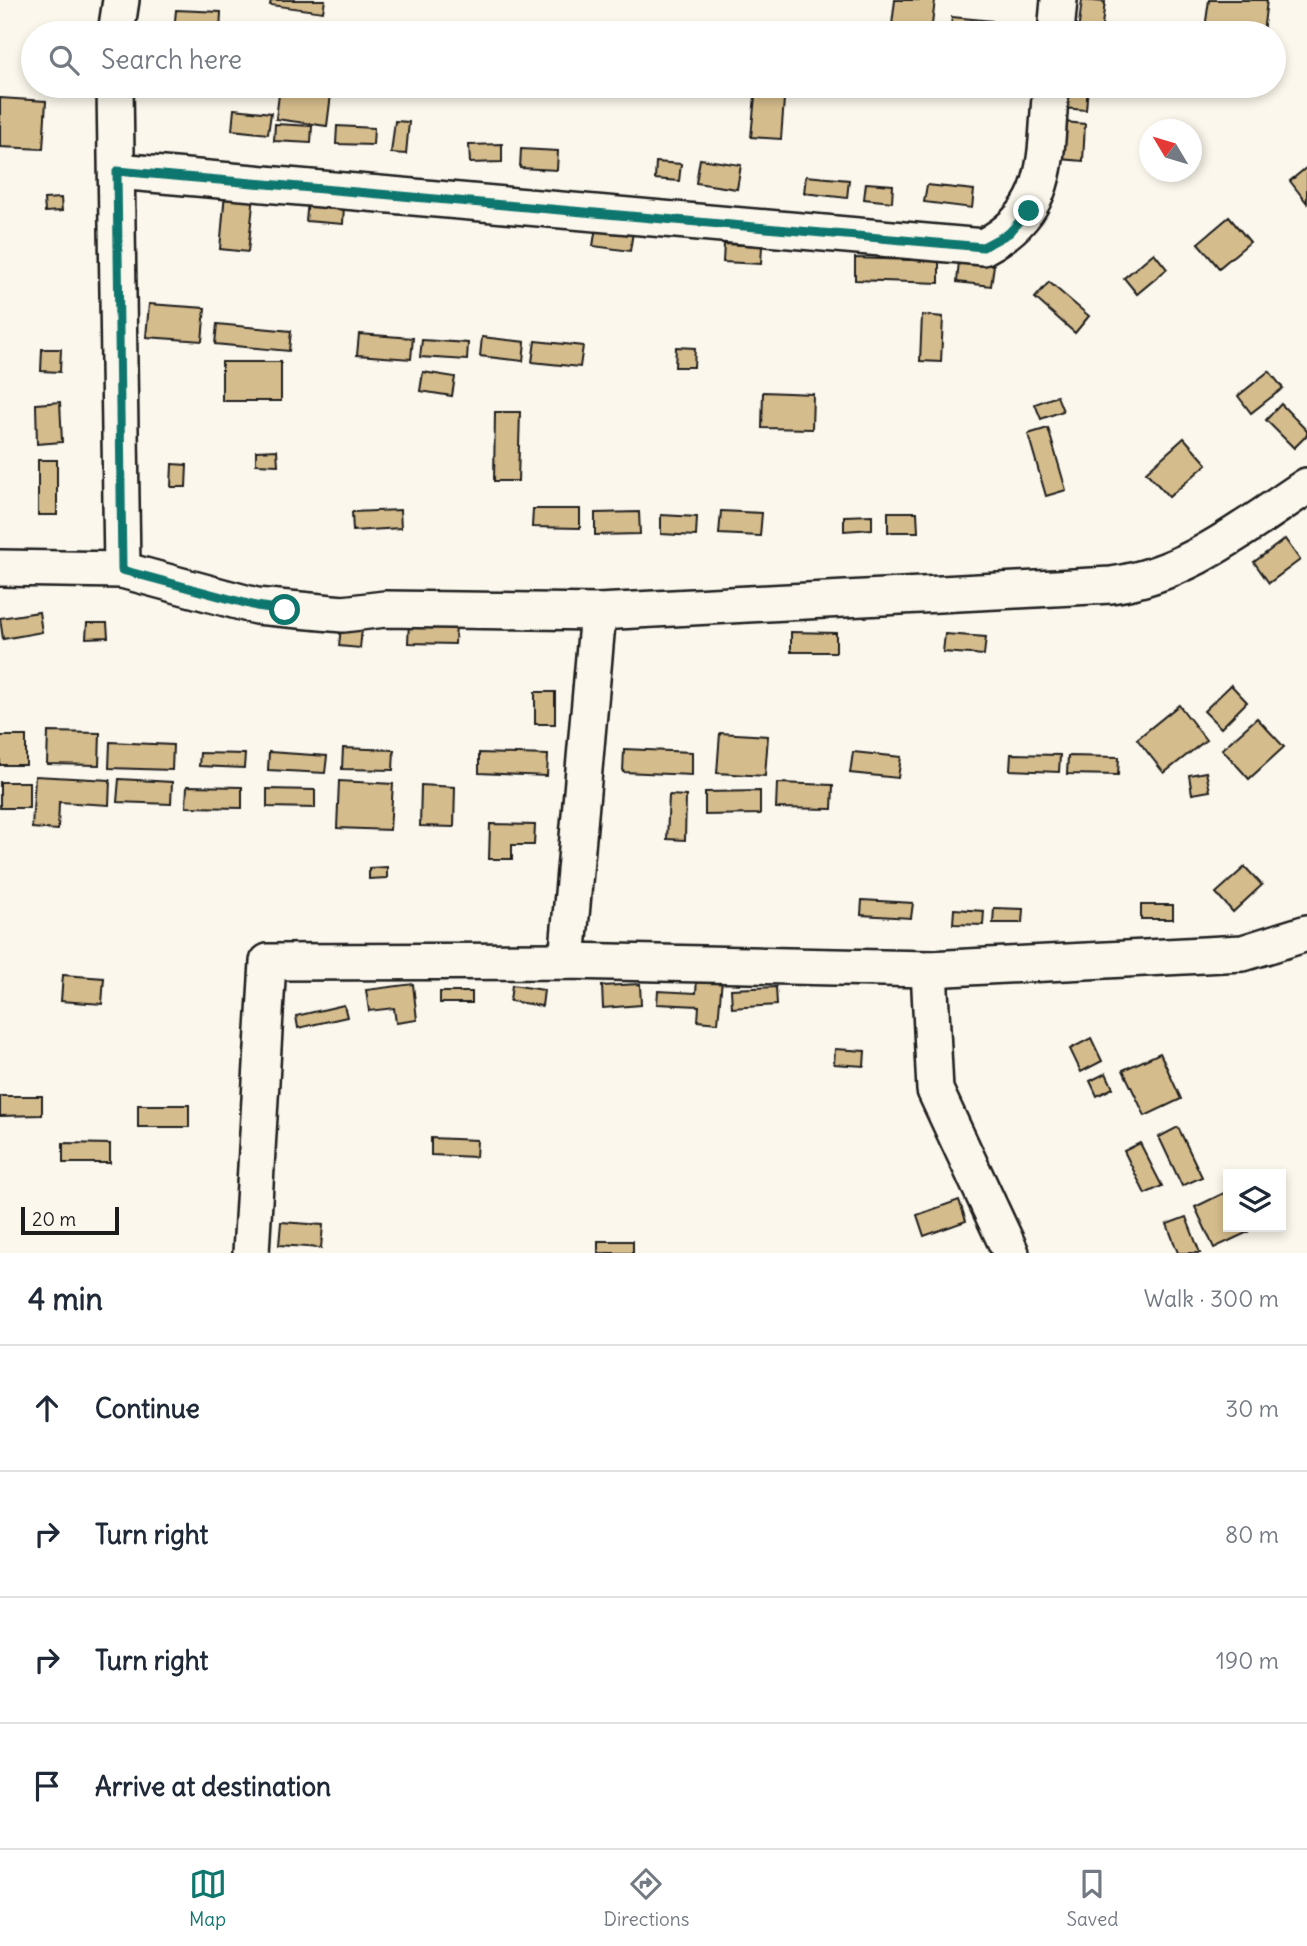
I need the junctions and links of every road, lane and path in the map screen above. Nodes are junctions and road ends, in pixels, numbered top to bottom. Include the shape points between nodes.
1 (121, 0) edge
2 (1059, 0) edge
3 (118, 21) edge
4 (1057, 21) edge
5 (115, 98) edge
6 (1050, 98) edge
7 (117, 171) junction
8 (1307, 486) edge
9 (0, 568) edge
10 (122, 570) junction
11 (598, 612) junction
12 (1307, 933) edge
13 (567, 961) junction
14 (929, 969) junction
15 (251, 1253) edge
16 (1011, 1253) edge

1 - 3 street
2 - 4 street
5 - 7 street
6 - 7 street via 1041,181 1029,211 1009,233 983,247
7 - 10 street
8 - 11 street via 1189,563 1146,580
9 - 10 street
10 - 11 street via 256,606 311,614 385,609
11 - 13 street
12 - 14 street via 1242,953
13 - 14 street
13 - 15 street via 268,962
14 - 16 street via 935,1090

